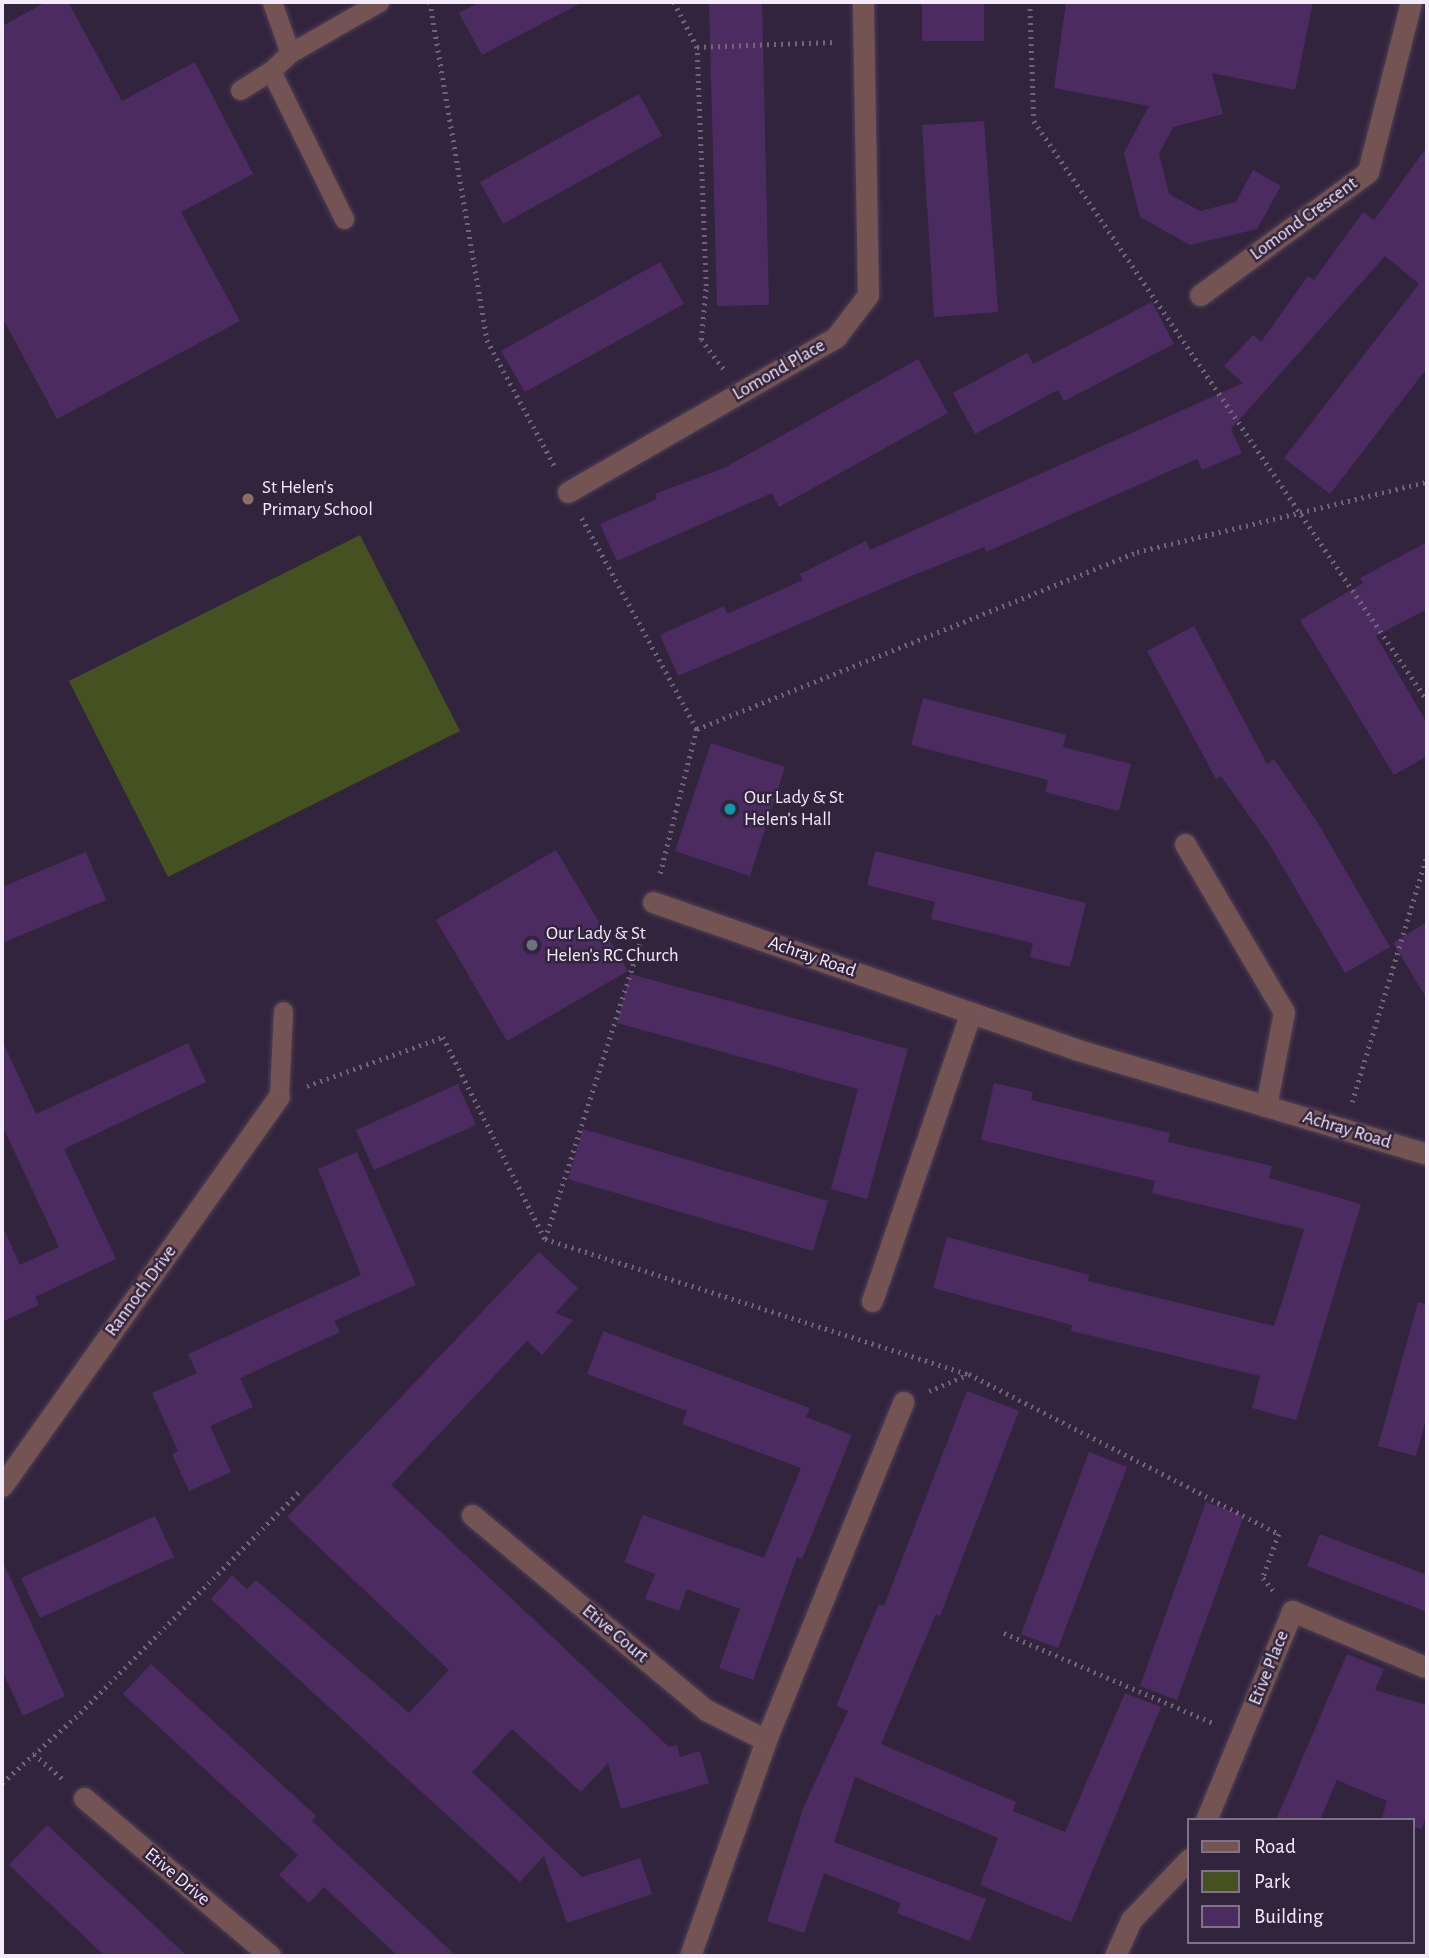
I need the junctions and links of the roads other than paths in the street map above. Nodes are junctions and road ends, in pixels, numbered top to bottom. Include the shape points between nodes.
1 (272, 2) edge
2 (379, 2) edge
3 (863, 2) edge
4 (1411, 2) edge
5 (290, 54) junction
6 (271, 71) junction
7 (240, 90) dead end
8 (344, 219) dead end
9 (1200, 295) dead end
10 (568, 492) road end
11 (1185, 844) dead end
12 (653, 902) road end
13 (283, 1011) dead end
14 (971, 1012) junction
15 (279, 1096) joint
16 (1266, 1106) junction
17 (1427, 1154) edge
18 (872, 1301) dead end
19 (903, 1402) road end
20 (2, 1486) edge
21 (471, 1515) dead end
22 (1425, 1667) dead end
23 (766, 1740) junction
24 (84, 1798) road end
25 (1207, 1818) edge
26 (1188, 1860) edge
27 (270, 1956) edge
28 (690, 1956) edge
29 (1115, 1956) edge

1 - 5 lane
2 - 5 lane
3 - 10 street, Lomond Place via 869,295 836,337
4 - 9 street, Lomond Crescent via 1368,172
5 - 6 lane
6 - 7 lane
6 - 8 lane
11 - 16 street via 1284,1012
12 - 14 street, Achray Road
13 - 15 lane
14 - 16 street, Achray Road
14 - 18 street
15 - 20 street, Rannoch Drive
16 - 17 street, Achray Road
19 - 23 street
21 - 23 street, Etive Court via 706,1710
22 - 25 street, Etive Place via 1292,1611
23 - 28 street
24 - 27 street, Etive Drive
26 - 29 street via 1131,1920

